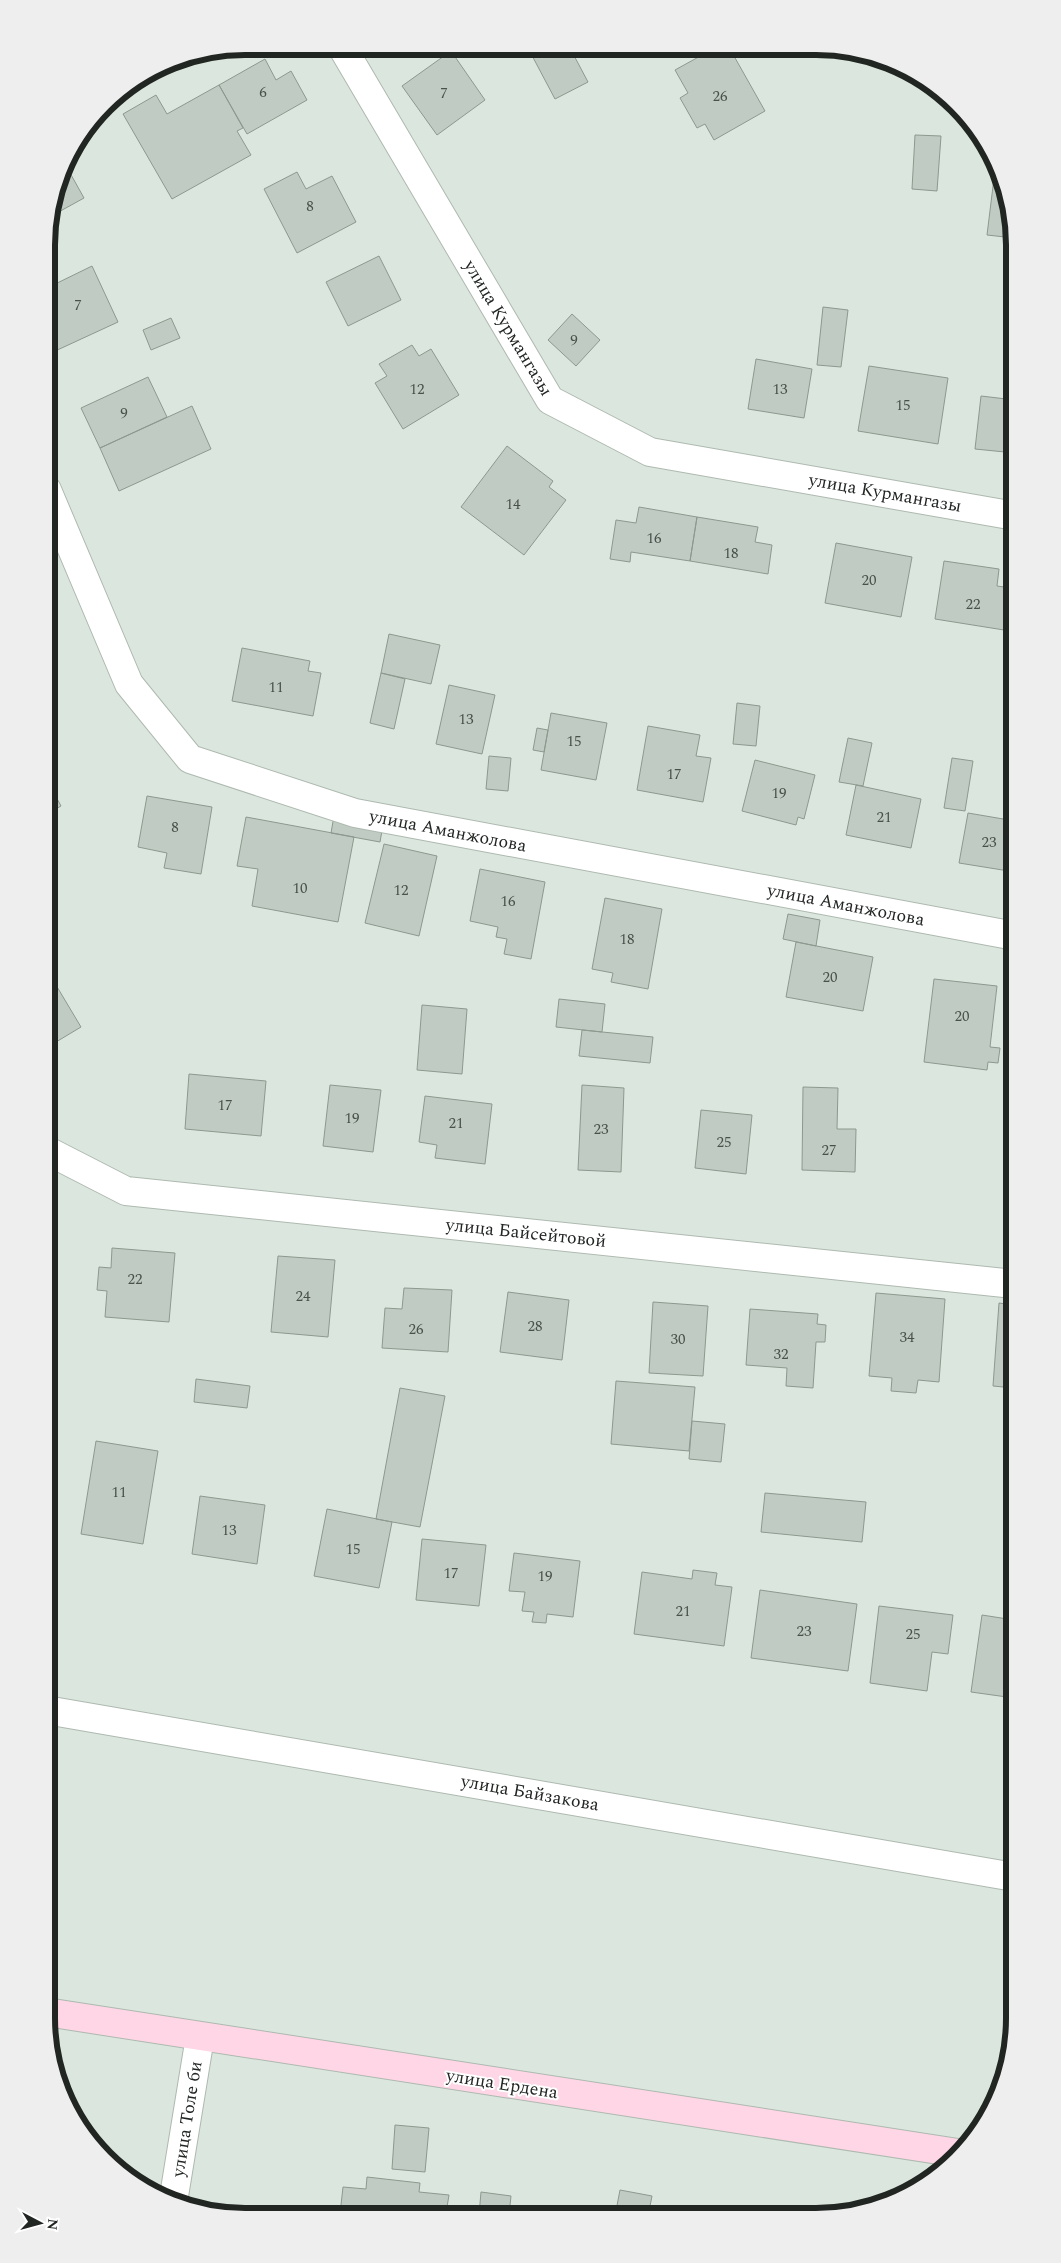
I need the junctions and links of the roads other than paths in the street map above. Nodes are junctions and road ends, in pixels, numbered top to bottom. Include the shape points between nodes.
1 (347, 55) edge
2 (55, 509) edge
3 (1006, 514) edge
4 (1006, 934) edge
5 (55, 1155) edge
6 (1006, 1283) edge
7 (55, 1712) edge
8 (1006, 1876) edge
9 (55, 2013) edge
10 (200, 2037) junction
11 (950, 2152) edge
12 (174, 2195) edge

1 - 3 street, улица Курмангазы via 550,400 650,452
2 - 4 street, улица Аманжолова via 129,684 190,759 355,813
5 - 6 street, улица Байсейтовой via 126,1191
7 - 8 street, улица Байзакова
9 - 10 street, улица Ердена
10 - 11 street, улица Ердена
10 - 12 street, улица Толе би

